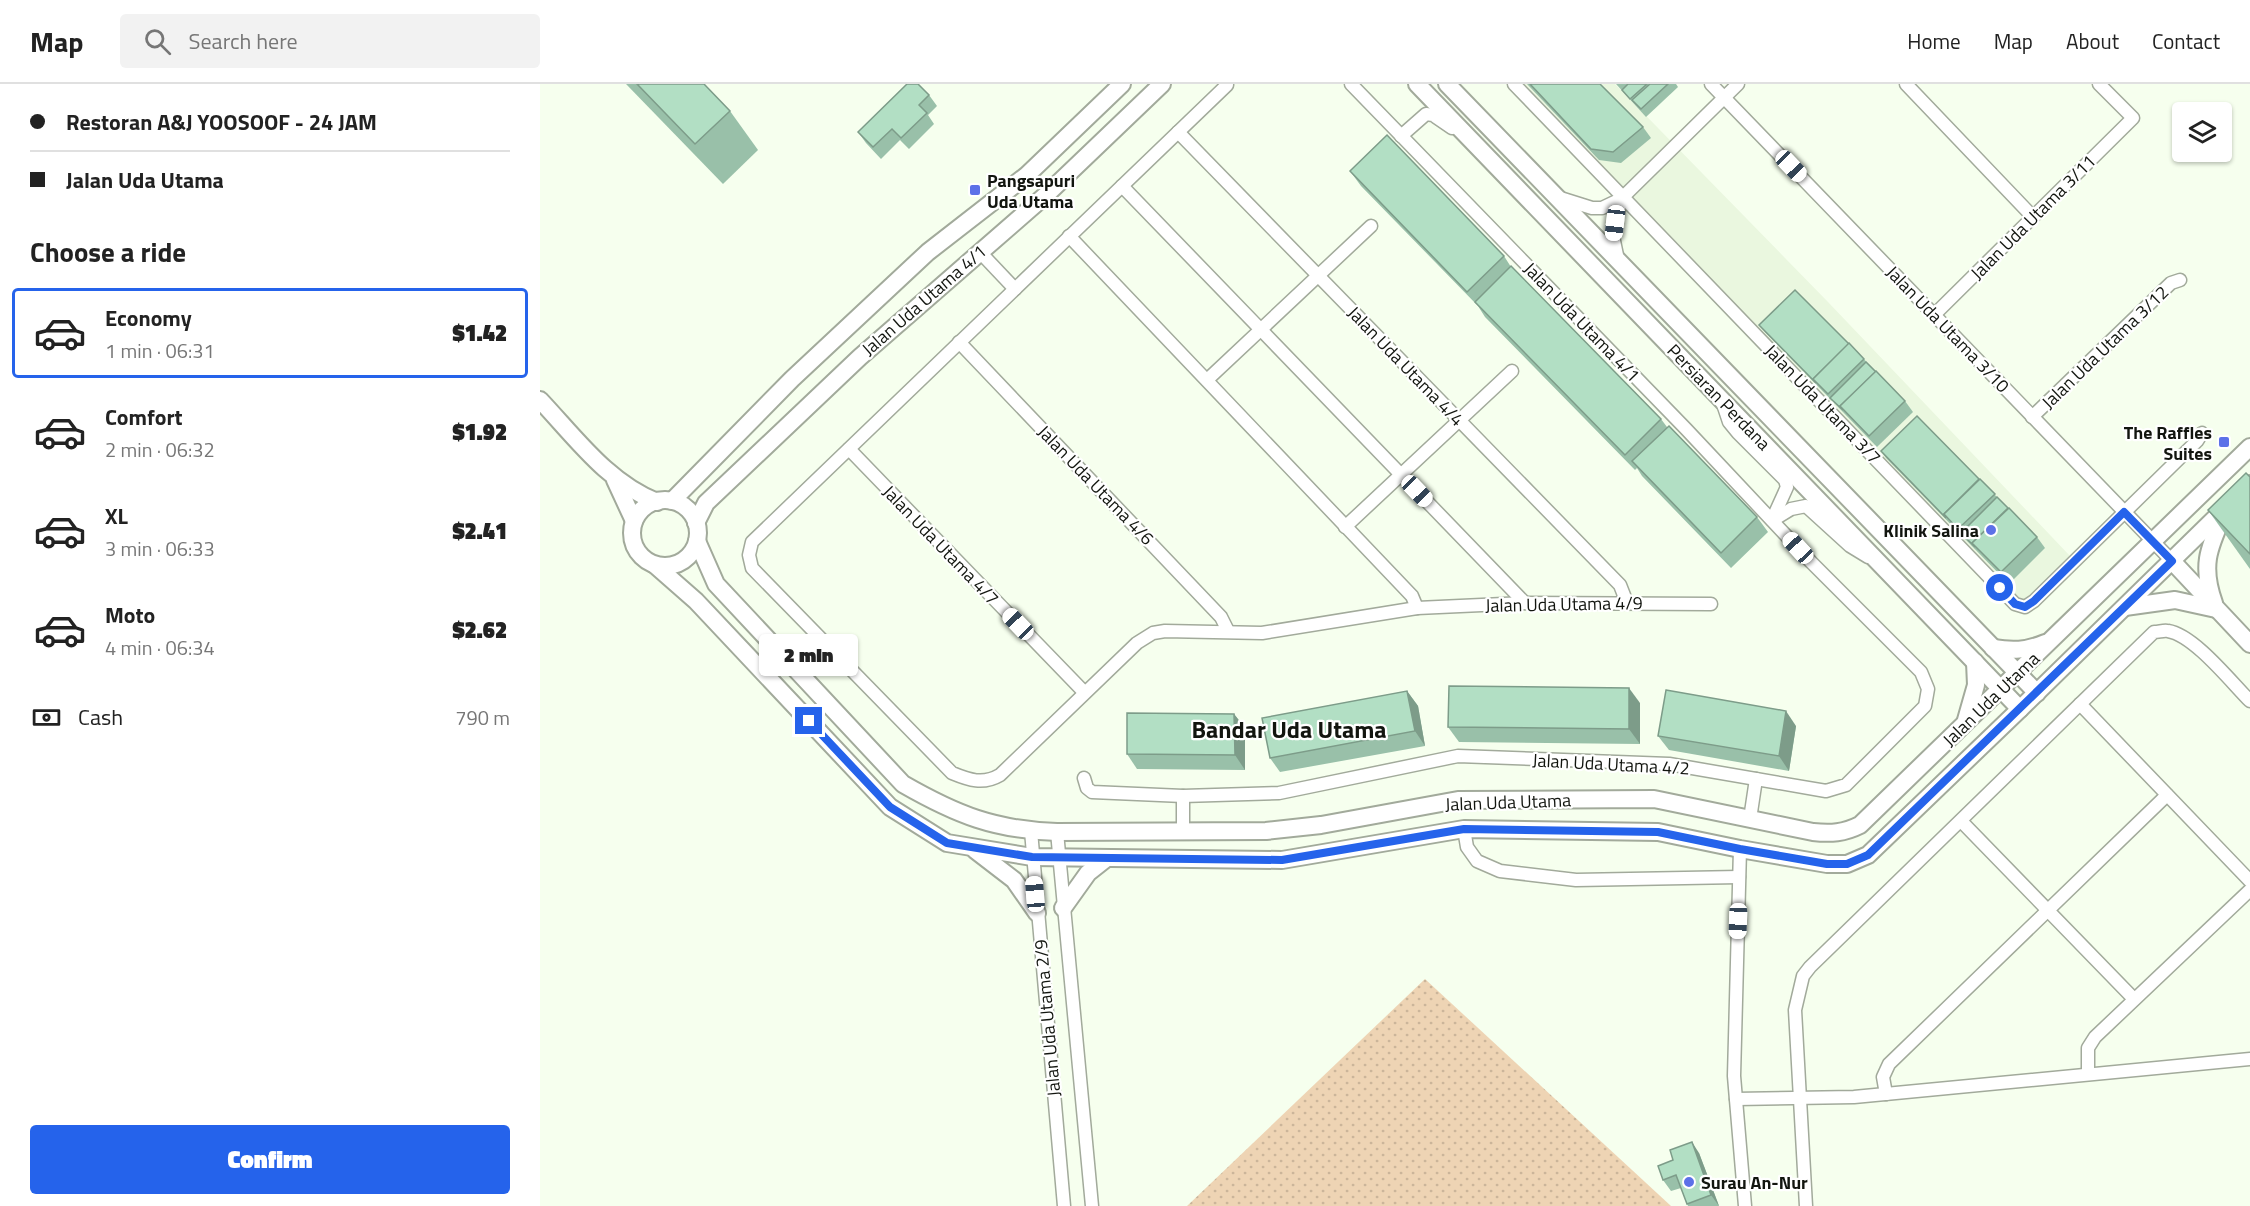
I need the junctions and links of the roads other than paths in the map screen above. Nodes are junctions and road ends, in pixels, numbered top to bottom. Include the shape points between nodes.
1 (1122, 84) edge
2 (1162, 84) edge
3 (1351, 84) edge
4 (1417, 84) edge
5 (1447, 84) edge
6 (1514, 84) edge
7 (1711, 84) edge
8 (1738, 84) edge
9 (1906, 84) edge
10 (2099, 84) edge
11 (1227, 85) edge
12 (1724, 97) junction
13 (1178, 132) junction
14 (1401, 136) junction
15 (1477, 146) junction
16 (1122, 186) junction
17 (1556, 197) junction
18 (1622, 198) junction
19 (2033, 217) junction
20 (1371, 226) dead end
21 (1070, 236) junction
22 (980, 251) junction
23 (1618, 260) junction
24 (1318, 276) junction
25 (2180, 280) dead end
26 (1015, 289) junction
27 (1934, 315) junction
28 (1261, 330) junction
29 (959, 342) junction
30 (1512, 371) dead end
31 (1207, 380) junction
32 (1721, 399) junction
33 (540, 400) edge
34 (2032, 417) junction
35 (1459, 421) junction
36 (2202, 433) dead end
37 (2250, 447) edge
38 (849, 449) junction
39 (1402, 474) junction
40 (614, 477) junction
41 (2250, 484) edge
42 (664, 501) junction
43 (2227, 507) junction
44 (2124, 512) junction
45 (1772, 520) junction
46 (634, 522) junction
47 (696, 523) junction
48 (1346, 527) junction
49 (697, 541) junction
50 (2153, 542) junction
51 (2172, 561) junction
52 (1811, 562) joint
53 (655, 565) junction
54 (1882, 566) junction
55 (1525, 603) junction
56 (1627, 603) junction
57 (1711, 604) dead end
58 (2125, 607) junction
59 (1417, 608) junction
60 (2216, 609) junction
61 (1228, 631) junction
62 (2051, 641) junction
63 (2250, 644) edge
64 (1993, 648) junction
65 (1975, 662) junction
66 (2017, 673) junction
67 (2001, 689) junction
68 (1084, 692) junction
69 (2037, 693) junction
70 (2250, 701) edge
71 (2080, 704) junction
72 (2020, 710) junction
73 (1965, 724) junction
74 (1084, 778) dead end
75 (1756, 779) junction
76 (2167, 795) junction
77 (1183, 796) junction
78 (1749, 819) junction
79 (1961, 821) junction
80 (1464, 829) junction
81 (1031, 831) junction
82 (1183, 831) junction
83 (1057, 832) junction
84 (970, 847) junction
85 (1740, 849) junction
86 (1032, 857) junction
87 (1058, 858) junction
88 (1107, 858) junction
89 (1739, 877) junction
90 (2250, 881) edge
91 (2250, 890) edge
92 (1063, 908) junction
93 (2048, 910) junction
94 (1037, 913) junction
95 (2134, 999) junction
96 (2250, 1059) edge
97 (2088, 1074) junction
98 (1886, 1094) junction
99 (1800, 1098) junction
100 (1736, 1100) junction
101 (1064, 1206) edge
102 (1092, 1206) edge
103 (1745, 1206) edge
104 (1806, 1206) edge

1 - 42 street, Jalan Uda Utama 4/1 via 1027,175 928,252
2 - 22 street, Jalan Uda Utama 4/1 via 1047,194
3 - 14 street, Jalan Uda Utama 4/1
4 - 15 street, Persiaran Perdana
5 - 17 street, Persiaran Perdana
6 - 18 street, Jalan Uda Utama 3/7
7 - 12 street, Jalan Uda Utama 3/10
8 - 12 street
9 - 19 street
10 - 19 street, Jalan Uda Utama 3/11 via 2133,118
11 - 13 street
12 - 18 street
12 - 27 street, Jalan Uda Utama 3/10
13 - 16 street
13 - 24 street, Jalan Uda Utama 4/4
14 - 15 street via 1426,114
14 - 45 street, Jalan Uda Utama 4/1
15 - 32 street, Persiaran Perdana
16 - 21 street
16 - 28 street
17 - 18 street via 1592,208 1602,208
17 - 23 street, Persiaran Perdana
18 - 23 street via 1613,236
18 - 44 street, Jalan Uda Utama 3/7 via 2015,604 2025,607 2034,601
19 - 27 street, Jalan Uda Utama 3/11
20 - 24 street
21 - 26 street
21 - 31 street
22 - 26 street
22 - 47 street, Jalan Uda Utama 4/1 via 860,357 706,503
23 - 64 street, Persiaran Perdana
24 - 28 street
24 - 35 street, Jalan Uda Utama 4/4
25 - 34 street, Jalan Uda Utama 3/12 via 2171,283
26 - 29 street
27 - 34 street, Jalan Uda Utama 3/10
28 - 31 street
28 - 39 street
29 - 38 street
29 - 61 street, Jalan Uda Utama 4/6 via 1221,617
30 - 35 street
31 - 48 street
32 - 45 street via 1738,433 1785,480 1783,499
32 - 54 street, Persiaran Perdana
33 - 40 street
34 - 44 street, Jalan Uda Utama 3/10
35 - 39 street
35 - 56 street, Jalan Uda Utama 4/4 via 1620,585
36 - 44 street
37 - 50 street, Jalan Uda Utama
38 - 68 street, Jalan Uda Utama 4/7
38 - 68 street, Jalan Uda Utama 4/9 via 752,542 749,555 753,568 952,773 976,781 1000,775
39 - 48 street
39 - 55 street
40 - 42 street via 641,496
40 - 46 street
41 - 43 street, Jalan Uda Utama
42 - 46 street via 647,506
42 - 47 street via 682,506
43 - 51 street, Jalan Uda Utama
43 - 60 street via 2206,560 2207,580
44 - 50 street, Jalan Uda Utama 3/10
45 - 52 street, Jalan Uda Utama 4/1
45 - 54 street via 1806,506 1850,546
46 - 53 street via 634,545
47 - 49 street
48 - 59 street via 1412,596
49 - 53 street via 686,559 666,566
49 - 81 street, Jalan Uda Utama via 716,584 903,784 982,822
50 - 51 street, Jalan Uda Utama 3/10
50 - 62 street, Jalan Uda Utama
51 - 58 street, Jalan Uda Utama
51 - 60 street
52 - 75 street, Jalan Uda Utama 4/2 via 1921,672 1928,689 1925,706 1846,785 1826,791
53 - 84 street, Jalan Uda Utama via 696,601 890,807 947,843
54 - 65 street, Persiaran Perdana
55 - 56 street, Jalan Uda Utama 4/9
55 - 59 street, Jalan Uda Utama 4/9
56 - 57 street, Jalan Uda Utama 4/9
58 - 60 street via 2175,600
58 - 69 street, Jalan Uda Utama
59 - 61 street, Jalan Uda Utama 4/9 via 1262,633
60 - 63 street
61 - 68 street, Jalan Uda Utama 4/9 via 1153,633
62 - 64 street via 2031,650
62 - 66 street, Jalan Uda Utama
64 - 66 street, Persiaran Perdana
65 - 67 street, Persiaran Perdana
65 - 73 street via 1976,685
66 - 67 street, Jalan Uda Utama
66 - 69 street, Persiaran Perdana
67 - 72 street, Persiaran Perdana
67 - 73 street, Jalan Uda Utama
69 - 72 street, Jalan Uda Utama
70 - 71 street via 2197,647 2167,630 2154,632
71 - 76 street
71 - 79 street
72 - 85 street, Jalan Uda Utama via 1868,855 1847,864 1827,864
73 - 78 street, Jalan Uda Utama via 1860,825 1849,831 1813,832
74 - 77 street, Jalan Uda Utama 4/2 via 1092,792
75 - 77 street, Jalan Uda Utama 4/2 via 1669,764 1458,756 1279,793
75 - 78 street
76 - 90 street
76 - 93 street
77 - 82 street
78 - 82 street, Jalan Uda Utama via 1654,799 1458,800 1321,825 1266,831
79 - 93 street
79 - 99 street via 1803,976 1795,1010
80 - 85 street, Jalan Uda Utama via 1658,832
80 - 88 street, Jalan Uda Utama via 1282,860
80 - 89 street via 1467,847 1477,861 1500,871 1576,880
81 - 83 street, Jalan Uda Utama
81 - 86 street, Jalan Uda Utama 2/9
82 - 83 street, Jalan Uda Utama
83 - 87 street, Jalan Uda Utama 2/9
84 - 86 street, Jalan Uda Utama
84 - 94 street via 1014,880
85 - 89 street
86 - 87 street, Jalan Uda Utama
86 - 94 street, Jalan Uda Utama 2/9
87 - 88 street, Jalan Uda Utama
87 - 92 street, Jalan Uda Utama 2/9
88 - 92 street via 1088,873
89 - 100 street
91 - 95 street
92 - 102 street, Jalan Uda Utama 2/9
93 - 95 street
93 - 98 street via 1889,1064 1883,1077
94 - 101 street, Jalan Uda Utama 2/9
95 - 97 street via 2088,1048
96 - 97 street
97 - 98 street
98 - 99 street
99 - 100 street
99 - 104 street
100 - 103 street

